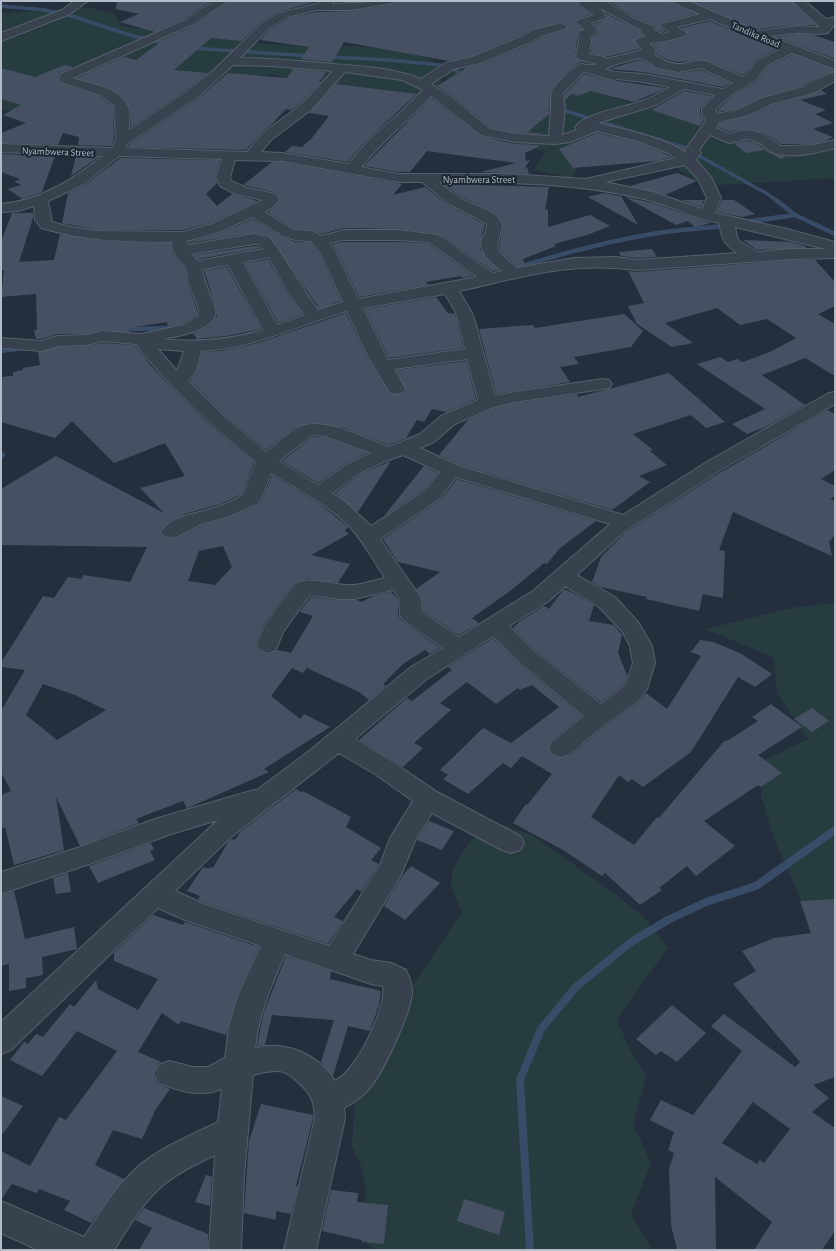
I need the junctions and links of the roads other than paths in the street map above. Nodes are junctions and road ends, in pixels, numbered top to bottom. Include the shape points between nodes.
1 (82, 1) edge
2 (222, 1) edge
3 (328, 1) edge
4 (589, 1) edge
5 (594, 1) edge
6 (678, 1) edge
7 (798, 1) edge
8 (383, 2) edge
9 (315, 7) junction
10 (711, 15) junction
11 (831, 23) edge
12 (561, 27) dead end
13 (757, 34) junction
14 (1, 37) edge
15 (662, 38) junction
16 (791, 49) junction
17 (639, 54) junction
18 (231, 61) junction
19 (835, 65) edge
20 (342, 68) junction
21 (600, 68) junction
22 (835, 76) edge
23 (742, 82) junction
24 (682, 85) junction
25 (426, 87) junction
26 (726, 93) junction
27 (710, 124) junction
28 (123, 140) junction
29 (560, 140) junction
30 (835, 144) edge
31 (1, 148) edge
32 (116, 152) junction
33 (230, 155) junction
34 (252, 156) junction
35 (688, 160) junction
36 (351, 169) junction
37 (427, 179) junction
38 (585, 183) junction
39 (40, 200) junction
40 (1, 208) edge
41 (254, 211) junction
42 (706, 216) junction
43 (726, 221) junction
44 (320, 242) junction
45 (180, 244) junction
46 (835, 247) edge
47 (273, 252) junction
48 (835, 254) edge
49 (755, 257) junction
50 (232, 259) junction
51 (194, 266) junction
52 (513, 273) junction
53 (491, 279) junction
54 (450, 289) junction
55 (354, 305) junction
56 (315, 317) junction
57 (273, 332) junction
58 (143, 341) junction
59 (1, 343) edge
60 (194, 346) junction
61 (475, 353) junction
62 (383, 366) junction
63 (179, 381) junction
64 (603, 384) dead end
65 (396, 389) dead end
66 (835, 397) edge
67 (488, 403) junction
68 (396, 451) junction
69 (266, 461) junction
70 (452, 470) junction
71 (318, 493) junction
72 (626, 522) junction
73 (171, 532) dead end
74 (369, 537) junction
75 (563, 576) junction
76 (398, 582) junction
77 (495, 625) junction
78 (268, 645) dead end
79 (459, 648) junction
80 (600, 716) junction
81 (338, 741) junction
82 (561, 748) dead end
83 (268, 794) junction
84 (428, 799) junction
85 (511, 843) dead end
86 (1, 883) edge
87 (154, 894) junction
88 (277, 940) junction
89 (336, 960) junction
90 (1, 1040) edge
91 (239, 1066) junction
92 (169, 1074) dead end
93 (329, 1101) junction
94 (233, 1130) junction
95 (1, 1217) edge
96 (75, 1250) edge
97 (95, 1250) edge
98 (225, 1250) edge
99 (300, 1250) edge

1 - 14 street via 66,12
2 - 28 street via 189,22 65,77 73,83 103,92 122,106
3 - 9 street
4 - 5 street
5 - 15 street
5 - 21 street via 584,4 598,12 600,17 582,22 591,29 591,32 584,34 582,56 600,60
6 - 10 street, Tandika Road
7 - 11 street
8 - 9 street via 351,7
9 - 18 street via 276,19 266,25
10 - 13 street, Tandika Road
10 - 15 street via 666,26 681,33
11 - 13 street via 821,31 806,29
12 - 25 street via 537,33 476,60 450,66
13 - 16 street, Tandika Road
15 - 17 street via 641,42 650,50 649,53
16 - 19 street, Tandika Road
16 - 23 street via 760,64 760,69
17 - 21 street via 613,61
17 - 23 street via 666,66 679,68 702,64
18 - 20 street
18 - 28 street via 195,92
20 - 25 street via 405,78
20 - 34 street via 303,111 266,138 254,150
21 - 24 street via 613,76
21 - 29 street via 578,70 557,92
22 - 27 street via 808,90 767,101
23 - 26 street
24 - 26 street
24 - 29 street via 641,106 594,120
25 - 29 street via 463,112 486,132 516,138
25 - 36 street via 406,114 376,141
26 - 27 street via 709,108
27 - 30 street via 729,139 748,133 782,150 818,149
27 - 35 street
28 - 32 street
29 - 35 street via 596,127 653,141
31 - 32 street, Nyambwera Street
32 - 33 street, Nyambwera Street
32 - 39 street, Nyambwera Street via 79,181
33 - 34 street, Nyambwera Street
33 - 41 street via 223,177 225,183 245,193 271,196 272,200 269,203
34 - 36 street, Nyambwera Street via 282,157
35 - 38 street
35 - 42 street via 704,177 714,198
36 - 37 street, Nyambwera Street via 398,178
37 - 38 street, Nyambwera Street via 508,178
37 - 52 street via 460,204 494,222 495,230 489,247
38 - 42 street, Nyambwera Street via 648,195
39 - 40 street, Nyambwera Street via 18,207
39 - 45 street via 46,225 60,230
41 - 44 street via 287,233 313,235
41 - 45 street
42 - 43 street, Nyambwera Street
43 - 46 street, Nyambwera Street
43 - 49 street via 729,237 734,244
44 - 53 street via 344,235 399,234 432,238 440,241
44 - 55 street
45 - 47 street via 256,238 264,240
45 - 51 street
47 - 50 street
47 - 56 street via 294,289
48 - 49 street
49 - 52 street via 637,265 593,261 554,264
50 - 51 street
50 - 57 street
51 - 58 street via 197,285 207,310 206,318 188,329
52 - 53 street
53 - 54 street
54 - 55 street
54 - 61 street via 466,318
55 - 56 street
55 - 62 street
56 - 57 street
57 - 60 street via 220,344
58 - 59 street via 103,336 42,346
58 - 60 street
58 - 63 street via 162,366
60 - 63 street via 187,371
61 - 62 street
61 - 67 street
62 - 65 street
63 - 69 street via 218,422
64 - 67 street
66 - 72 street via 717,464
67 - 68 street via 448,420 427,438
68 - 69 street via 318,429 304,432
68 - 70 street
68 - 71 street via 353,469
69 - 71 street
69 - 73 street via 252,500 220,513 194,519
70 - 72 street
70 - 74 street via 432,495
71 - 74 street via 337,505
72 - 75 street
74 - 76 street
75 - 77 street via 541,596
75 - 80 street via 607,602 630,627 641,646 644,663 635,689
76 - 78 street via 354,592 306,587 272,631
76 - 79 street via 410,598 411,616
77 - 79 street
77 - 80 street via 526,656
79 - 81 street via 419,673
80 - 82 street
81 - 83 street
81 - 84 street via 384,768
83 - 86 street via 164,826
83 - 87 street via 222,830
84 - 85 street
84 - 89 street via 403,838 392,868
87 - 88 street via 195,912
87 - 90 street
88 - 89 street
88 - 91 street via 252,996 243,1027
89 - 93 street via 371,972 391,975 396,978 398,993 387,1026 360,1078 350,1088
91 - 92 street via 229,1073 208,1080 189,1080
91 - 93 street via 268,1057 288,1059 305,1069 320,1083
91 - 94 street
93 - 99 street via 330,1118
94 - 97 street via 167,1165 144,1182 117,1214
94 - 98 street
95 - 96 street

